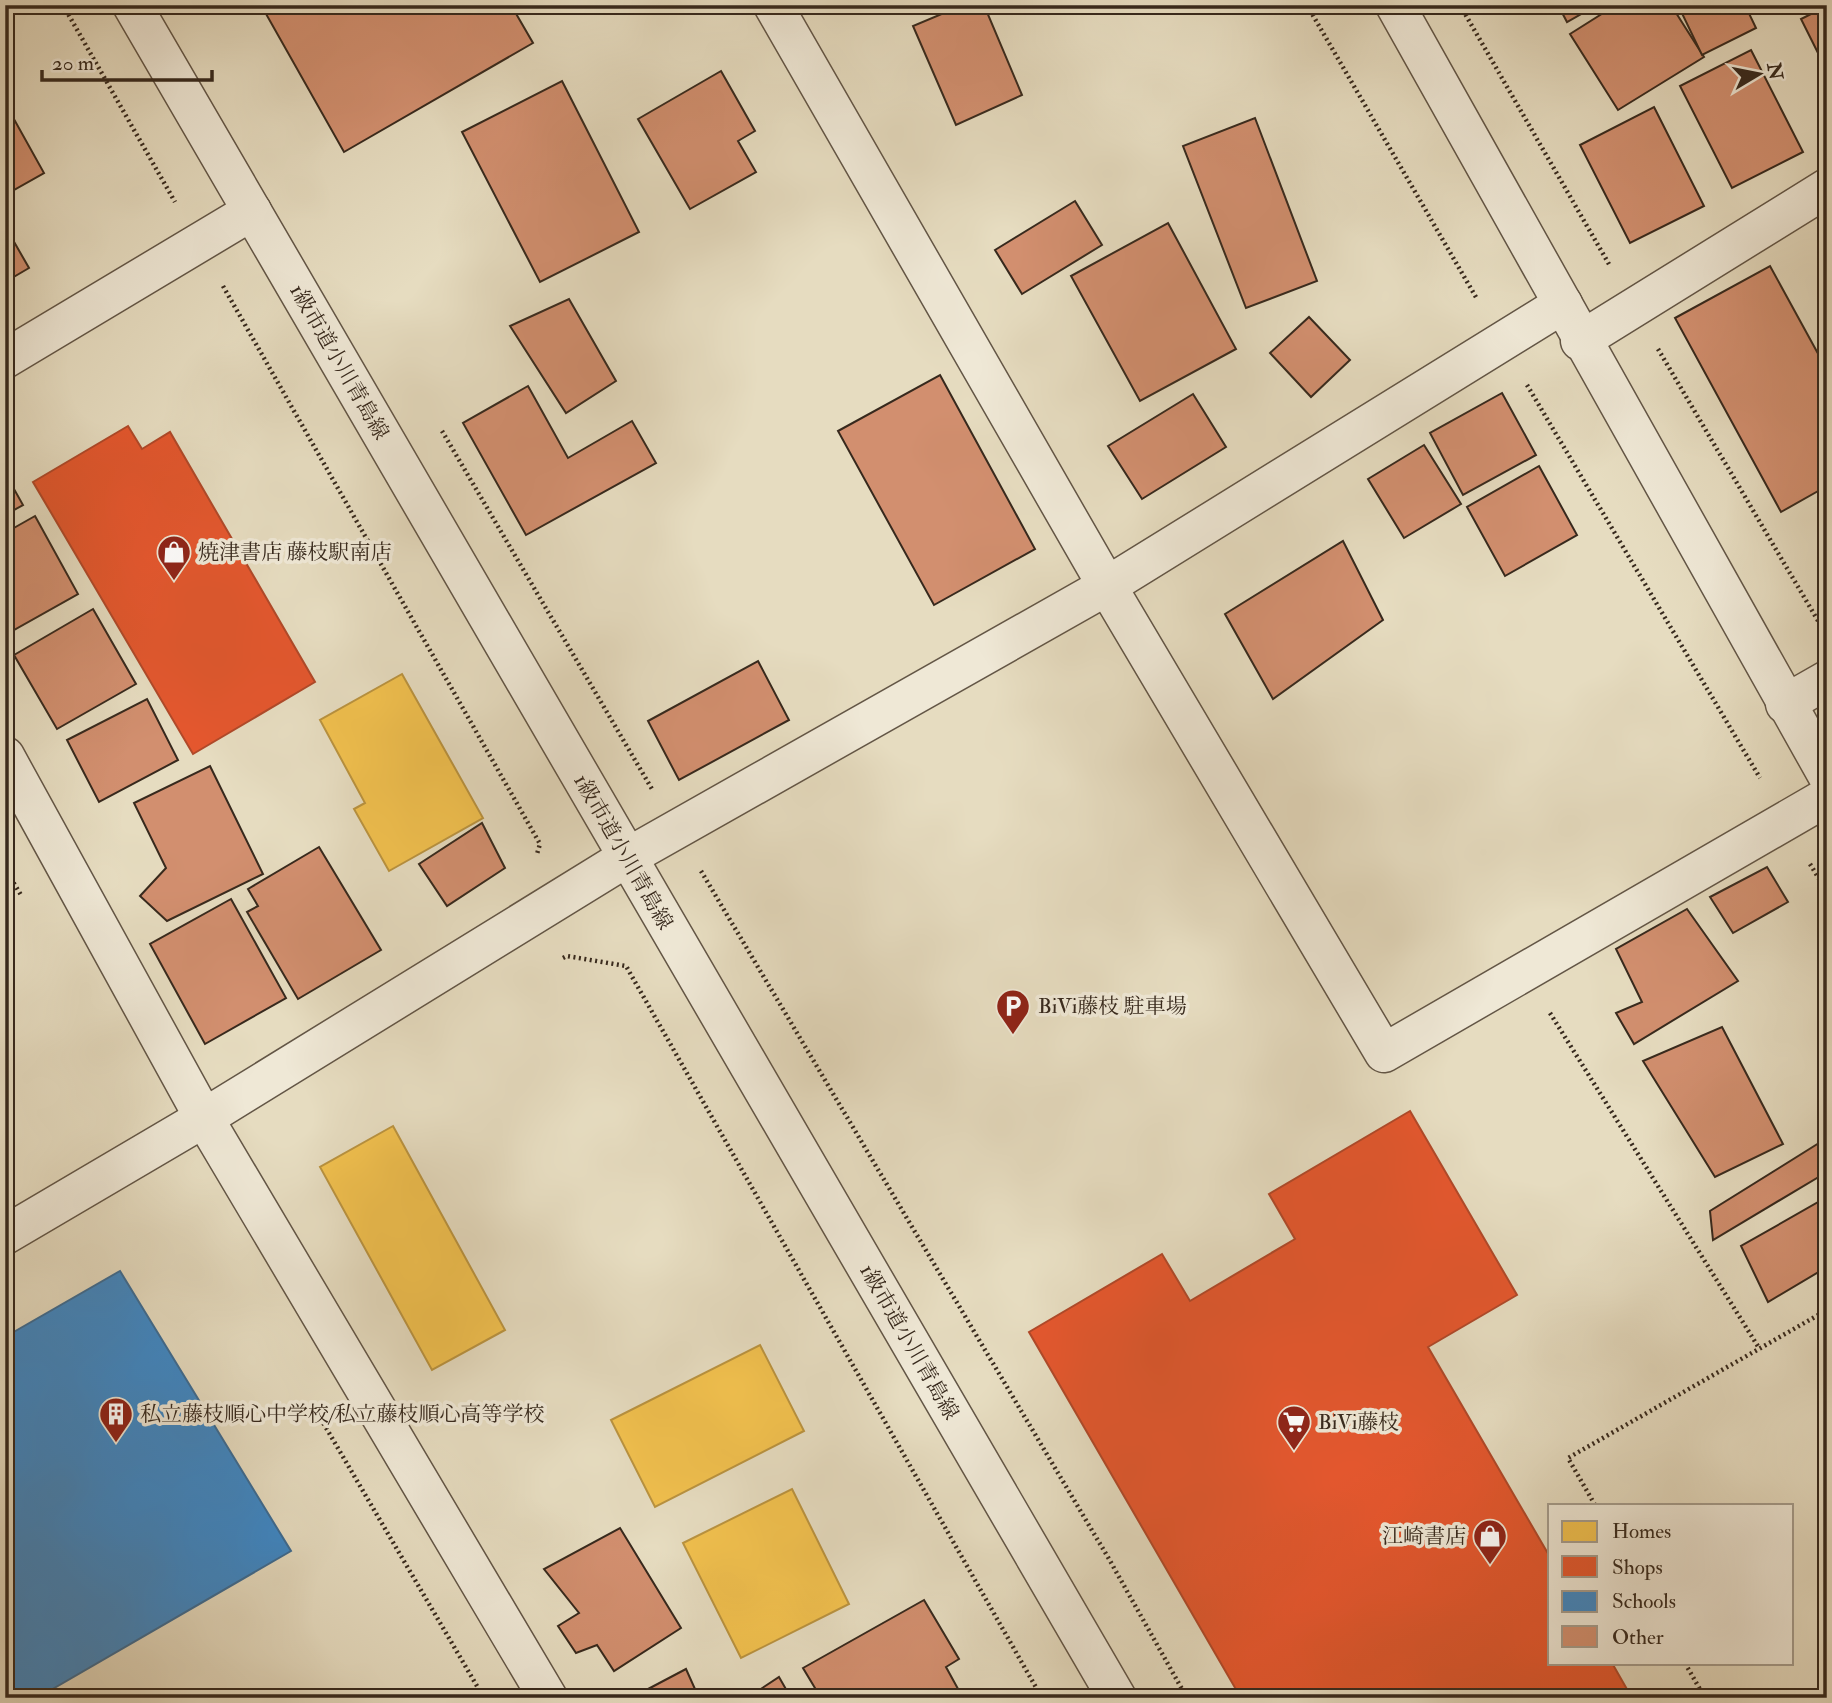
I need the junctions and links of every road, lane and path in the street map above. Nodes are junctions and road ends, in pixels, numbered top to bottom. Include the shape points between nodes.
1 (63, 5) edge
2 (132, 5) edge
3 (773, 5) edge
4 (1307, 5) edge
5 (1395, 5) edge
6 (1460, 5) edge
7 (1827, 188) edge
8 (252, 211) junction
9 (200, 245) junction
10 (1563, 304) junction
11 (1634, 308) junction
12 (1580, 341) junction
13 (1502, 343) junction
14 (5, 359) edge
15 (1107, 586) junction
16 (1827, 635) edge
17 (1827, 680) edge
18 (1785, 704) junction
19 (5, 756) edge
20 (1827, 775) edge
21 (1827, 797) edge
22 (1786, 821) junction
23 (677, 830) junction
24 (537, 856) dead end
25 (626, 858) junction
26 (5, 869) edge
27 (26, 904) dead end
28 (555, 963) dead end
29 (1525, 972) junction
30 (204, 1118) junction
31 (5, 1235) edge
32 (1827, 1310) edge
33 (1759, 1348) junction
34 (309, 1399) dead end
35 (1594, 1504) edge
36 (1686, 1664) edge
37 (484, 1698) edge
38 (548, 1698) edge
39 (1042, 1698) edge
40 (1117, 1698) edge
41 (1187, 1698) edge
42 (1705, 1698) edge

1 - 9 path
2 - 8 street, 1級市道小川青島線
3 - 15 street
4 - 13 path
5 - 10 street
6 - 11 path
7 - 11 street
8 - 9 street
8 - 25 street, 1級市道小川青島線
9 - 14 street
9 - 24 path via 540,844
10 - 12 street
10 - 13 street
11 - 12 street
11 - 16 path
12 - 18 street
13 - 15 street
13 - 22 path
15 - 23 street
15 - 29 street via 1384,1053
17 - 18 street
18 - 20 street
19 - 30 street
21 - 22 street
22 - 29 street
23 - 25 street
23 - 41 path
25 - 30 street
25 - 40 street, 1級市道小川青島線
26 - 27 path
28 - 39 path via 566,956 626,967
29 - 33 path
30 - 31 street
30 - 38 street
32 - 33 path
33 - 35 path via 1568,1458
34 - 37 path
36 - 42 path

